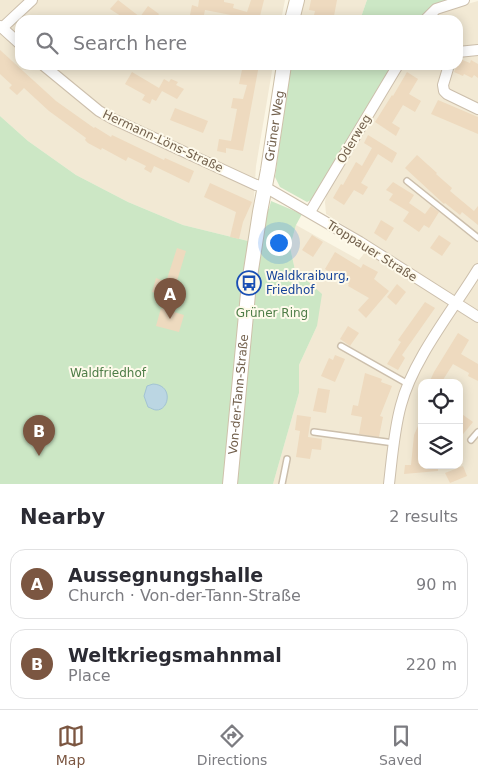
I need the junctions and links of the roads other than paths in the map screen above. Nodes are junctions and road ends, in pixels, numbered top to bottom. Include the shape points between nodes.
1 (32, 0) edge
2 (297, 0) edge
3 (464, 0) edge
4 (293, 15) edge
5 (430, 15) edge
6 (1, 27) edge
7 (15, 40) edge
8 (478, 50) edge
9 (463, 52) edge
10 (49, 70) edge
11 (283, 70) edge
12 (395, 70) edge
13 (448, 70) edge
14 (478, 109) edge
15 (407, 181) dead end
16 (265, 187) junction
17 (310, 212) junction
18 (478, 238) edge
19 (478, 269) edge
20 (457, 303) junction
21 (478, 317) edge
22 (341, 346) dead end
23 (408, 385) junction
24 (314, 432) dead end
25 (478, 432) edge
26 (471, 440) dead end
27 (394, 443) junction
28 (287, 459) dead end
29 (230, 484) edge
30 (282, 484) edge
31 (389, 484) edge

1 - 6 street
2 - 4 street
3 - 5 street via 436,9
6 - 7 street
8 - 9 street
10 - 16 street, Hermann-Löns-Straße via 113,119
11 - 16 street, Grüner Weg
12 - 17 street, Oderweg
13 - 14 street via 443,85 446,94
15 - 18 lane
16 - 17 street, Troppauer Straße
16 - 29 street, Von-der-Tann-Straße via 249,283
17 - 20 street, Troppauer Straße
19 - 20 street
20 - 21 street, Troppauer Straße
20 - 23 street via 423,354
22 - 23 lane
23 - 27 street
24 - 27 lane
25 - 26 lane
27 - 31 street
28 - 30 lane

